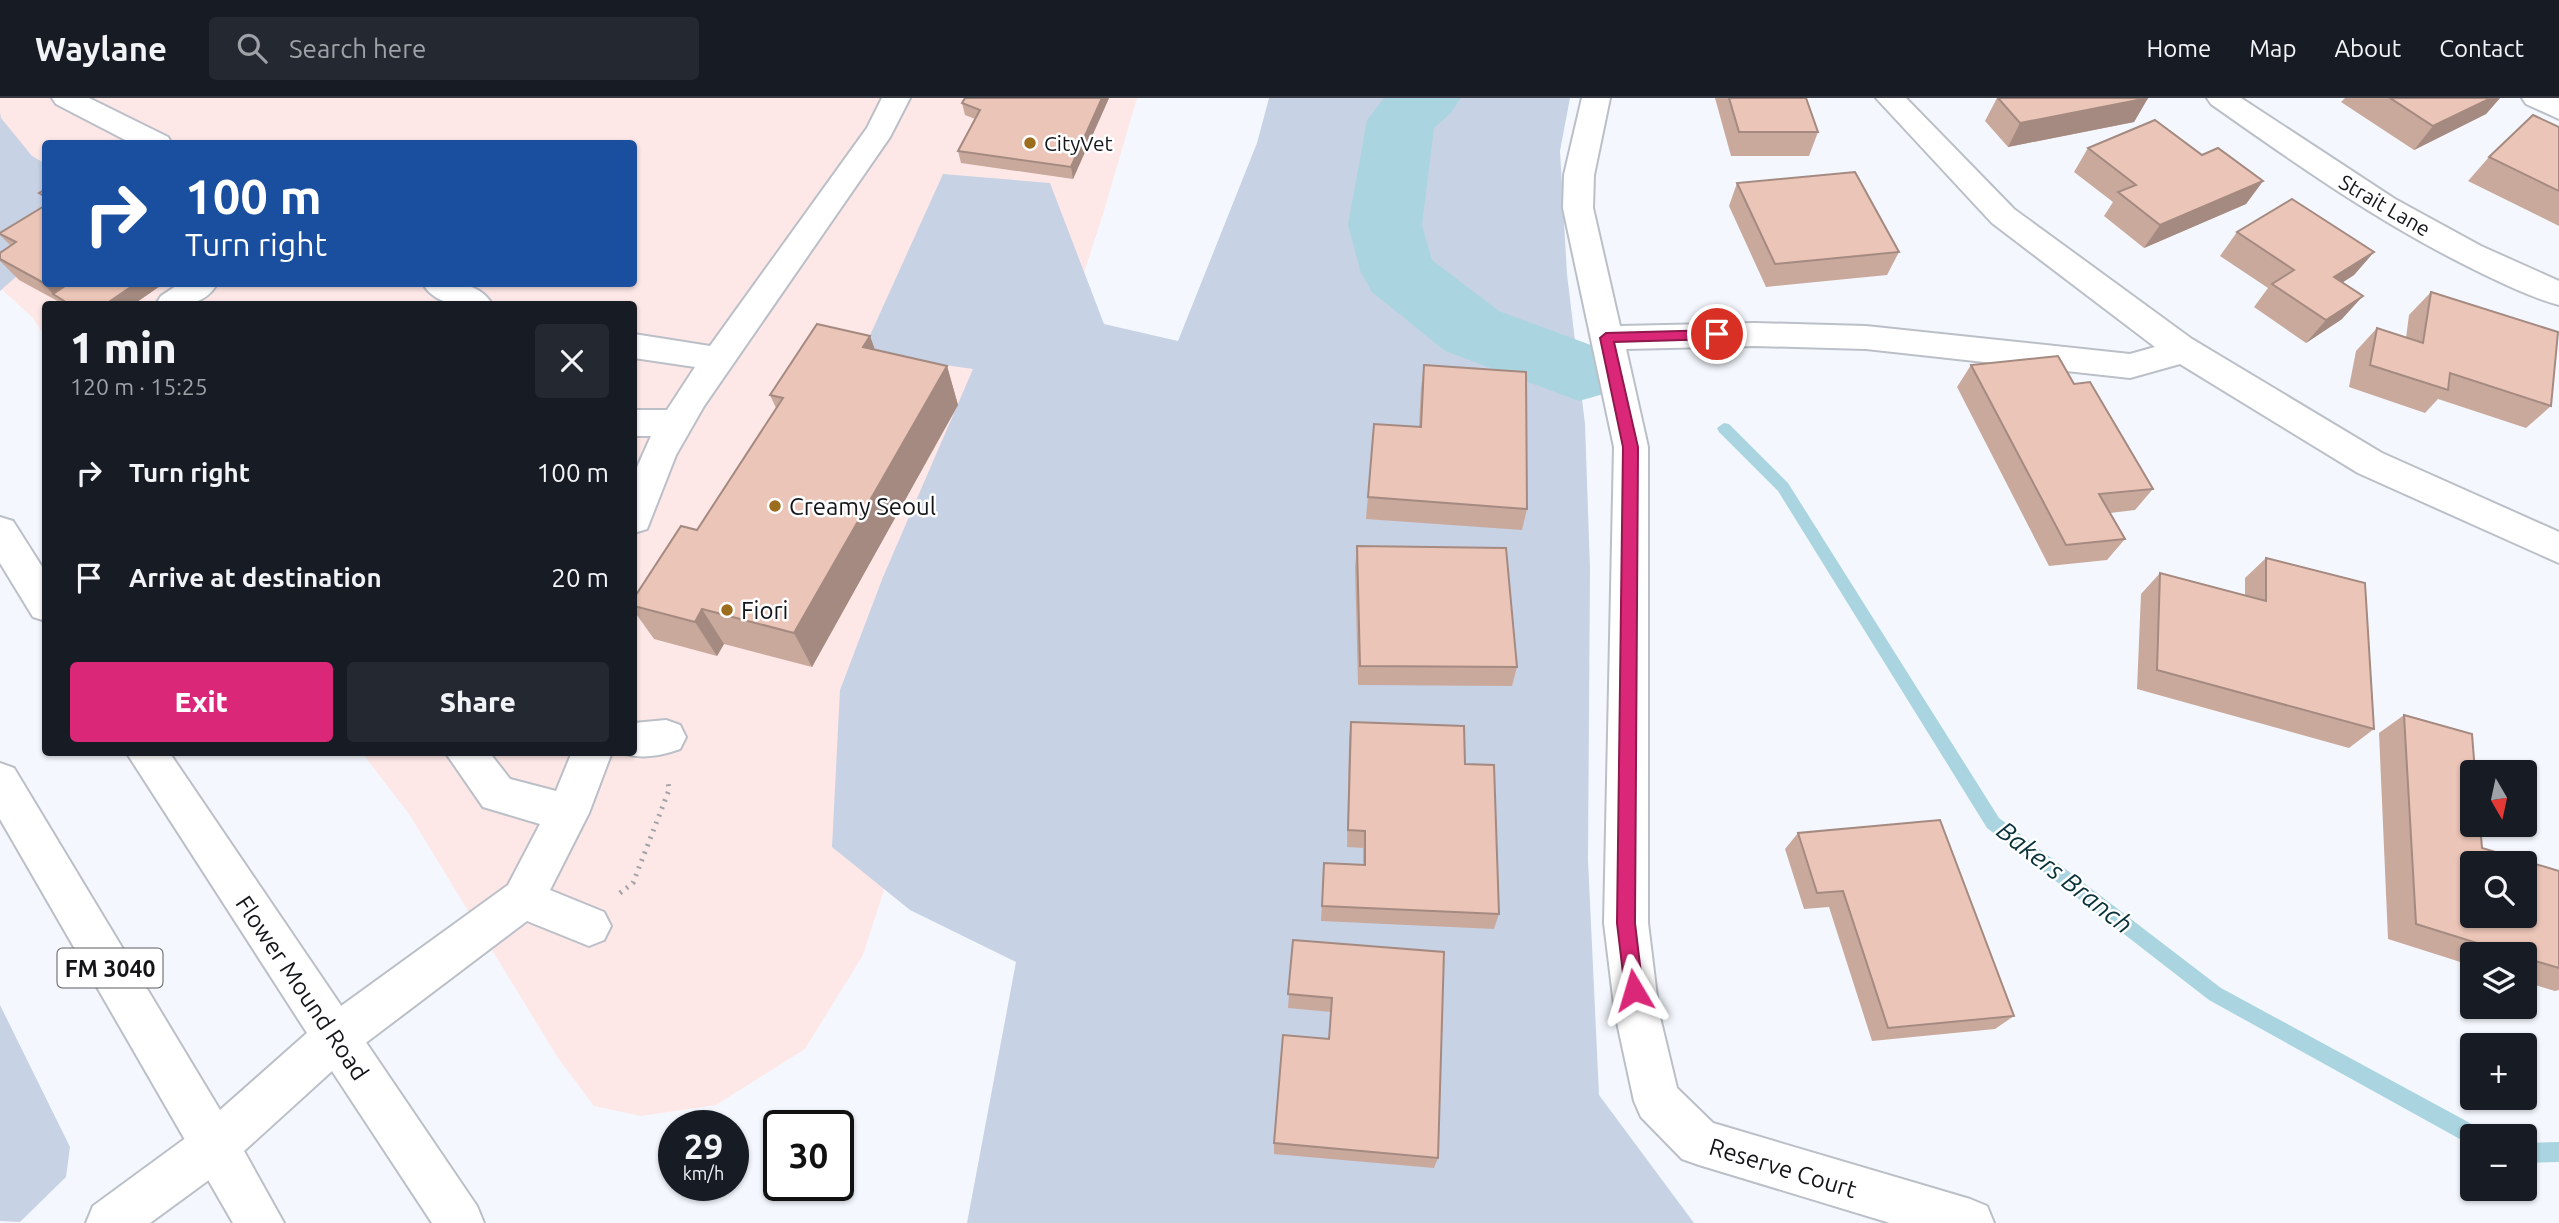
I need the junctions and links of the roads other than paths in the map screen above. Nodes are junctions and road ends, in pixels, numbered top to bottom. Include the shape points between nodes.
1 (66, 98) edge
2 (897, 98) edge
3 (1596, 98) edge
4 (1890, 98) edge
5 (2221, 98) edge
6 (2536, 98) edge
7 (2559, 110) edge
8 (150, 140) edge
9 (197, 287) edge
10 (434, 291) edge
11 (2559, 294) edge
12 (176, 301) edge
13 (466, 301) edge
14 (1606, 338) junction
15 (637, 346) edge
16 (2180, 348) junction
17 (719, 359) junction
18 (637, 423) edge
19 (677, 424) junction
20 (637, 508) edge
21 (0, 531) edge
22 (2559, 548) edge
23 (42, 599) edge
24 (149, 756) edge
25 (468, 756) edge
26 (590, 756) edge
27 (0, 781) edge
28 (568, 813) junction
29 (523, 900) junction
30 (586, 925) road end
31 (335, 1038) junction
32 (215, 1146) junction
33 (110, 1223) edge
34 (260, 1223) edge
35 (460, 1223) edge
36 (1970, 1223) edge

1 - 8 street
2 - 17 street via 880,130
3 - 14 street, Reserve Court via 1579,175 1577,208
4 - 16 street via 2003,216
5 - 11 street, Strait Lane via 2315,164 2438,236
6 - 7 street
9 - 12 street
10 - 13 street
14 - 16 street via 1693,334 1903,340 2130,366 2161,359
14 - 36 street, Reserve Court via 1630,447 1626,923 1637,1013 1657,1101 1699,1142
15 - 17 street
16 - 22 street via 2370,463
17 - 19 street
18 - 19 street
19 - 20 street via 659,453
21 - 23 street
24 - 31 street, Flower Mound Road
25 - 28 street via 497,794
26 - 28 street
27 - 32 street, FM 3040
28 - 29 street
29 - 30 street
29 - 31 street
31 - 32 street
31 - 35 street, Flower Mound Road
32 - 33 street
32 - 34 street, FM 3040

